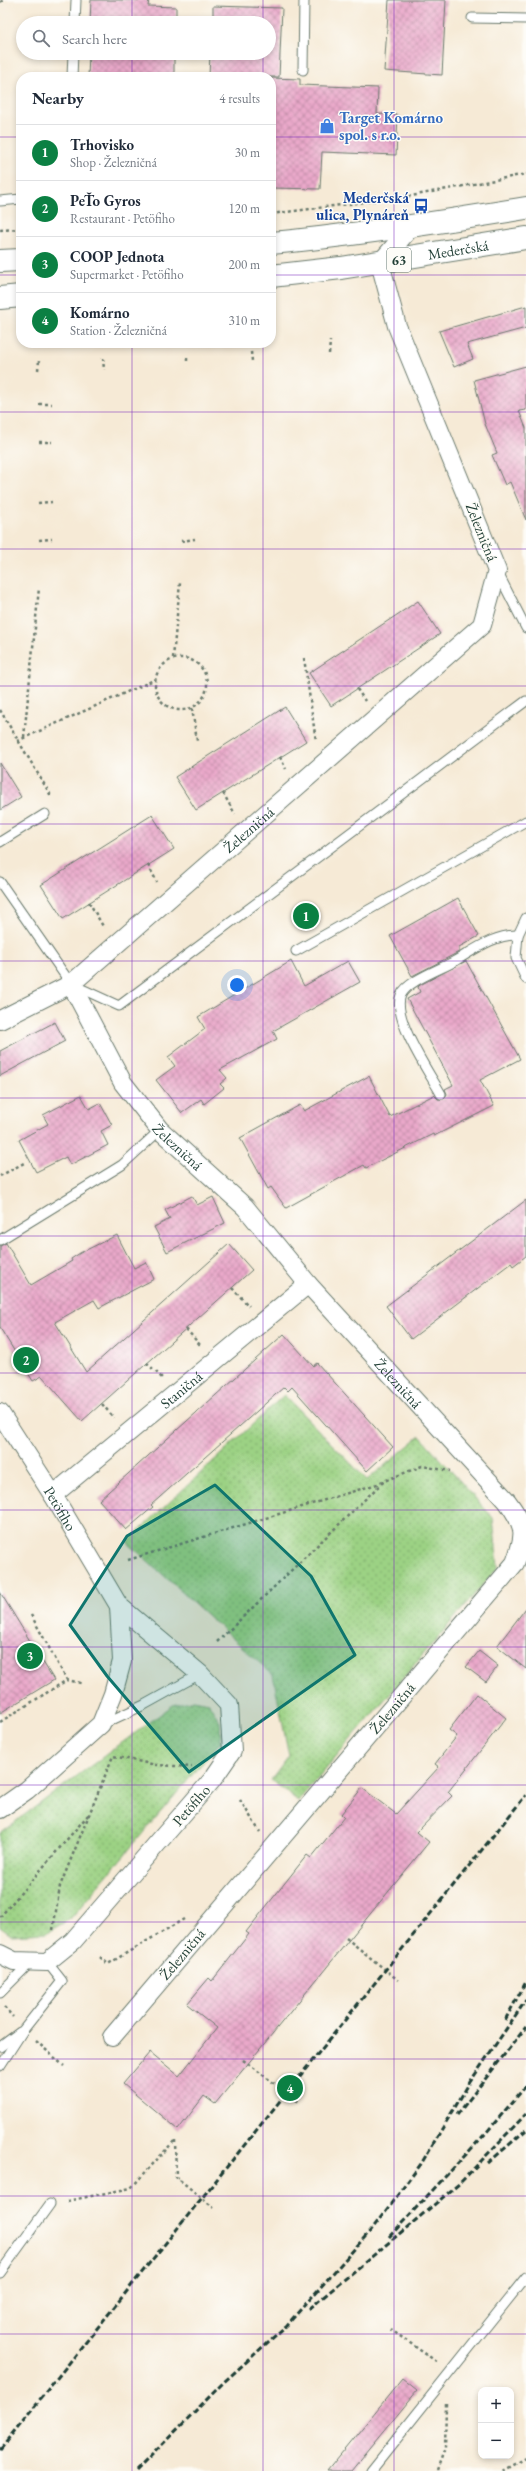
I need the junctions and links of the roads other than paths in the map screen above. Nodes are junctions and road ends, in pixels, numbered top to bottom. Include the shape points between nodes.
1 (76, 0) edge
2 (304, 0) edge
3 (75, 16) edge
4 (472, 18) dead end
5 (526, 19) edge
6 (73, 60) edge
7 (303, 70) dead end
8 (72, 72) edge
9 (16, 199) edge
10 (0, 201) edge
11 (526, 208) edge
12 (411, 227) junction
13 (526, 238) edge
14 (276, 241) edge
15 (16, 260) edge
16 (0, 261) edge
17 (380, 263) junction
18 (276, 275) edge
19 (16, 296) edge
20 (0, 298) edge
21 (497, 571) junction
22 (526, 627) edge
23 (526, 701) edge
24 (45, 814) road end
25 (526, 821) edge
26 (0, 842) edge
27 (0, 882) edge
28 (526, 918) edge
29 (518, 935) junction
30 (296, 951) dead end
31 (526, 979) edge
32 (70, 984) junction
33 (0, 1020) edge
34 (441, 1094) dead end
35 (160, 1130) junction
36 (0, 1240) edge
37 (308, 1284) junction
38 (0, 1413) edge
39 (53, 1495) junction
40 (525, 1528) edge
41 (119, 1606) junction
42 (200, 1674) junction
43 (101, 1724) junction
44 (0, 1810) edge
45 (0, 1954) edge
46 (39, 1962) junction
47 (0, 1993) edge
48 (24, 2029) junction
49 (112, 2037) dead end
50 (0, 2047) edge
51 (0, 2066) edge
52 (50, 2204) road end
53 (0, 2272) edge
54 (526, 2277) edge
55 (371, 2471) edge

1 - 3 lane
2 - 7 lane
4 - 5 lane
6 - 8 lane
9 - 10 lane
11 - 12 main road, Mederčská / 63
12 - 14 main road, Mederčská / 63
12 - 17 street
13 - 17 main road, Mederčská / 63
15 - 16 main road
17 - 18 main road, Mederčská / 63
17 - 21 street, Železničná via 397,326
19 - 20 main road
21 - 22 lane
21 - 32 street, Železničná via 482,625
23 - 32 lane via 119,1006
24 - 26 lane
25 - 30 lane
27 - 32 lane
28 - 29 lane
29 - 31 lane via 516,958
29 - 34 lane via 508,935 491,941 412,984 401,994 399,1006 404,1024
32 - 33 street
32 - 35 street, Železničná via 123,1083
35 - 36 lane via 122,1165
35 - 37 street, Železničná via 245,1207
37 - 39 street, Staničná
37 - 40 street, Železničná via 507,1501
38 - 39 street, Petöfiho
39 - 41 street, Petöfiho
40 - 49 street, Železničná via 525,1544 515,1563
41 - 42 street, Petöfiho
41 - 43 street, Petöfiho via 122,1661
42 - 43 lane via 144,1705
42 - 46 street, Petöfiho via 229,1705 232,1751 212,1780 73,1942
43 - 44 street, Petöfiho
45 - 46 street via 14,1961
46 - 47 lane
46 - 48 lane via 62,1981
48 - 50 lane
48 - 51 lane
52 - 53 lane
54 - 55 lane

